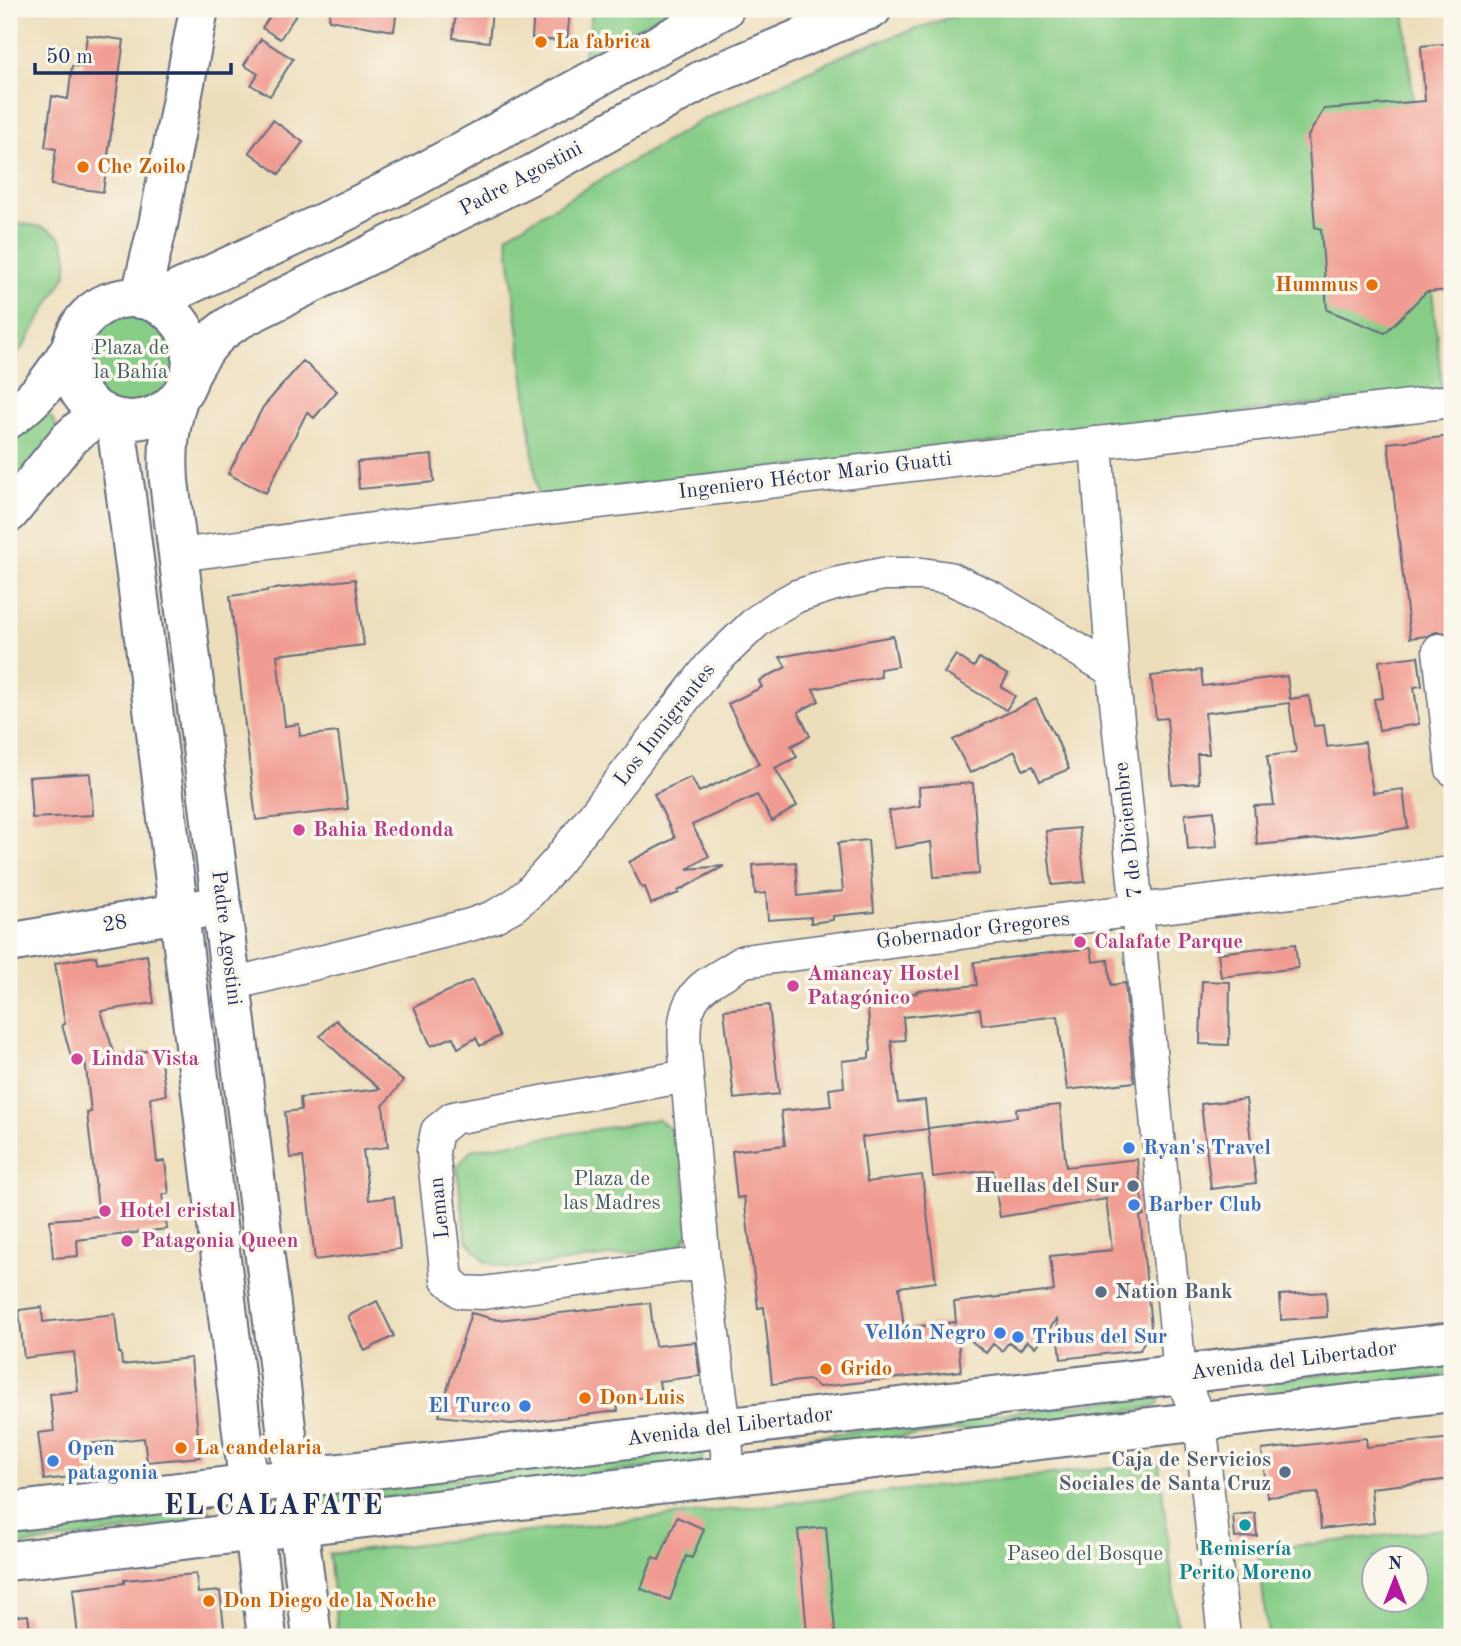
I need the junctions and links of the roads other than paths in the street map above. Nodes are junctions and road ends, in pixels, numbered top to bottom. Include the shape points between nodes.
1 (199, 9) edge
2 (724, 9) edge
3 (872, 9) edge
4 (146, 300) junction
5 (71, 348) junction
6 (184, 387) junction
7 (1452, 401) edge
8 (108, 415) junction
9 (9, 419) edge
10 (1096, 443) junction
11 (9, 513) edge
12 (179, 555) junction
13 (1439, 650) dead end
14 (1113, 671) junction
15 (1452, 769) edge
16 (1452, 873) edge
17 (222, 905) junction
18 (1138, 910) junction
19 (179, 913) junction
20 (9, 943) edge
21 (232, 984) junction
22 (687, 1076) junction
23 (704, 1263) junction
24 (1452, 1342) edge
25 (1180, 1374) junction
26 (1452, 1392) edge
27 (1200, 1421) junction
28 (725, 1428) junction
29 (729, 1476) junction
30 (293, 1479) junction
31 (248, 1484) junction
32 (9, 1512) edge
33 (299, 1526) junction
34 (254, 1531) junction
35 (9, 1561) edge
36 (267, 1637) edge
37 (312, 1637) edge
38 (1224, 1637) edge

1 - 4 main road
2 - 4 main road via 400,185
3 - 6 main road, Padre Agostini via 702,80 520,180 244,317 215,336
4 - 5 main road via 117,300 96,310 80,327
4 - 6 main road via 173,315 188,337 192,362
5 - 8 main road via 76,385 91,405
5 - 9 main road via 44,388
6 - 8 main road via 167,408 142,419
6 - 12 main road, Padre Agostini via 170,424 167,460
7 - 10 street, Ingeniero Héctor Mario Guatti
8 - 11 main road via 68,440
8 - 19 main road, Padre Agostini via 127,496
10 - 12 street, Ingeniero Héctor Mario Guatti
10 - 14 street, 7 de Diciembre
12 - 17 main road, Padre Agostini
13 - 15 street
14 - 18 street, 7 de Diciembre
14 - 21 street, Los Inmigrantes via 991,597 949,578 883,574 806,593 756,622 710,666 522,900 470,925
16 - 18 street, Gobernador Gregores
17 - 19 main road, 28
17 - 21 main road, Padre Agostini
18 - 22 street, Gobernador Gregores via 744,961 704,986 688,1007 683,1028
18 - 25 street, 7 de Diciembre
19 - 20 main road, 28
19 - 31 main road, Padre Agostini
21 - 30 main road, Padre Agostini
22 - 23 street
22 - 23 street, Leman via 453,1118 437,1131 433,1151 447,1279 461,1292 483,1293
23 - 28 street
24 - 25 main road, Avenida del Libertador
25 - 27 street, 7 de Diciembre
25 - 28 main road, Avenida del Libertador
26 - 27 main road
27 - 29 main road
27 - 38 street, 7 de Diciembre
28 - 29 street
28 - 30 main road, Avenida del Libertador
29 - 33 main road
30 - 31 main road, Avenida del Libertador
30 - 33 main road, Padre Agostini
31 - 32 main road, Avenida del Libertador
31 - 34 main road, Padre Agostini
33 - 34 main road
33 - 37 main road, Padre Agostini
34 - 35 main road
34 - 36 main road, Padre Agostini

